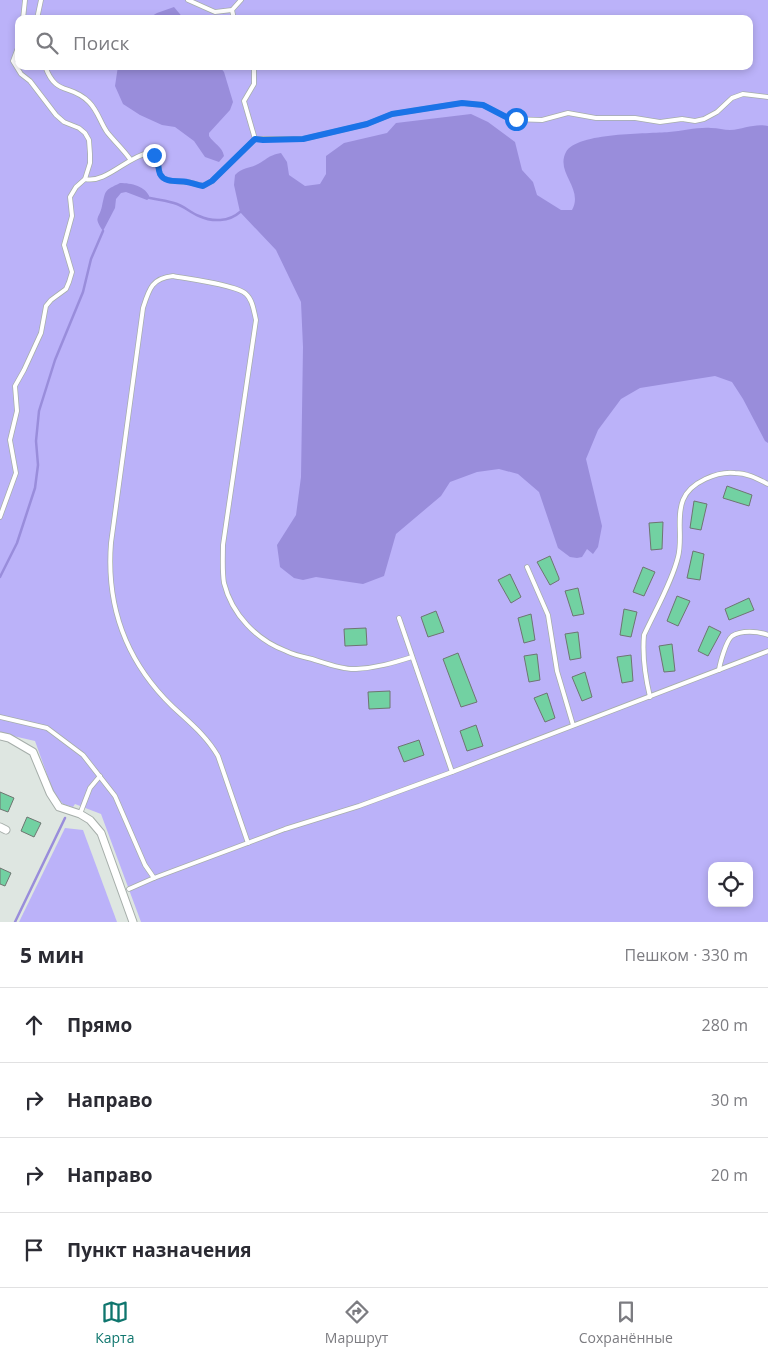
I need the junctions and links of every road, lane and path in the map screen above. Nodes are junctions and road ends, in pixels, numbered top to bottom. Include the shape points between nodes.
1 (25, 0) edge
2 (41, 0) edge
3 (188, 0) edge
4 (241, 0) edge
5 (232, 10) junction
6 (23, 15) edge
7 (38, 15) edge
8 (233, 15) edge
9 (19, 70) edge
10 (47, 70) edge
11 (254, 70) edge
12 (768, 97) edge
13 (255, 139) junction
14 (130, 159) junction
15 (85, 178) junction
16 (768, 484) edge
17 (0, 517) edge
18 (527, 566) dead end
19 (399, 618) dead end
20 (768, 634) edge
21 (768, 651) edge
22 (412, 657) junction
23 (719, 670) junction
24 (650, 697) junction
25 (0, 717) edge
26 (574, 725) junction
27 (0, 736) edge
28 (452, 772) junction
29 (100, 776) junction
30 (80, 814) junction
31 (248, 843) junction
32 (154, 878) junction
33 (129, 889) dead end
34 (133, 922) edge

1 - 6 lane
2 - 7 lane
3 - 5 lane via 215,12
4 - 5 lane
5 - 8 lane
9 - 15 lane via 56,115 79,128 89,140 90,162
10 - 14 lane via 55,85 90,102 107,131
11 - 13 lane via 254,84 244,101
12 - 13 lane via 743,94 732,98 704,119 660,122 568,113 542,120 510,119 483,105 462,103 392,114 367,124 303,139
13 - 14 lane via 203,186 163,178 158,159 152,154
14 - 15 lane via 95,180
15 - 17 lane via 70,197 72,216 64,246 72,272 69,282 66,289 46,306 41,333 15,386 17,411 10,440 16,473
16 - 24 lane via 736,472 725,473 700,482 683,498 679,555 644,635 644,672
18 - 26 lane via 548,615 557,672
19 - 22 lane
20 - 23 lane via 743,632 733,636
21 - 23 lane
22 - 28 lane
22 - 31 lane via 380,667 354,669 286,651 267,641 242,620 225,584 223,545 256,320 246,294 237,289 173,276 162,277 147,294 143,308 111,543 111,593 138,664 156,688 211,744 218,756
23 - 24 lane
24 - 26 lane
25 - 29 lane via 47,728 83,755
26 - 28 lane
27 - 30 street via 33,752 59,807
28 - 31 lane
29 - 30 lane via 90,788
29 - 32 lane via 115,796 144,865
30 - 34 street via 101,833
31 - 32 lane
32 - 33 lane

